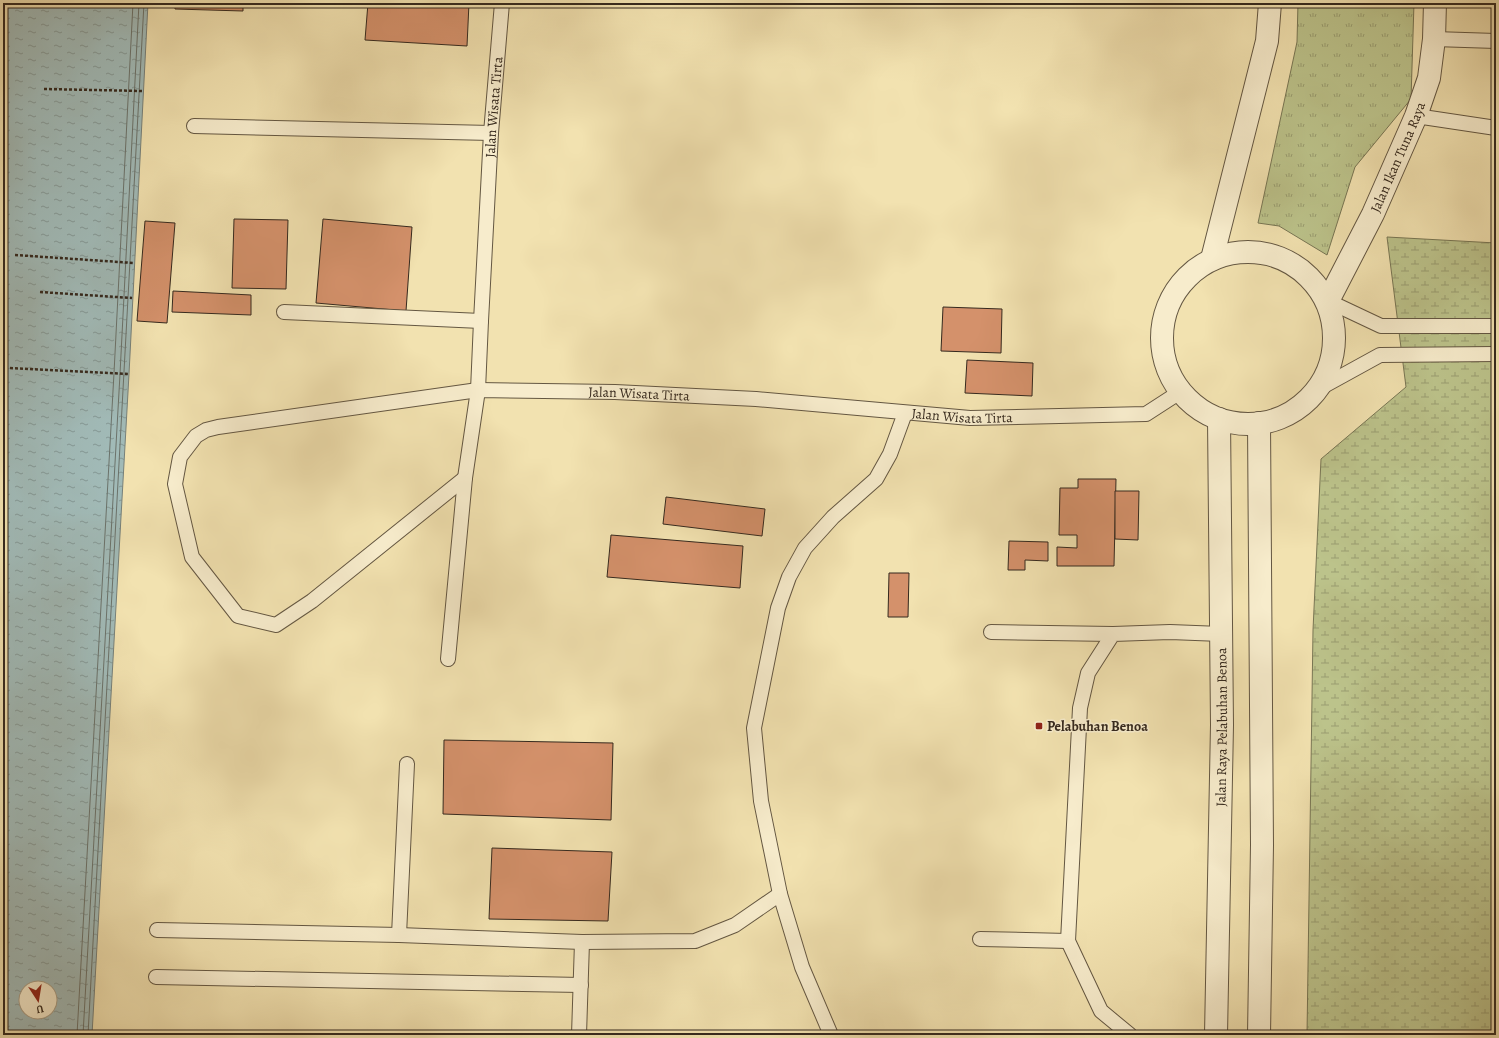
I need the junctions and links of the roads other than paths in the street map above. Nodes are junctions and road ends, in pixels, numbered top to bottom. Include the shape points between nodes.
1 (502, 3) edge
2 (1270, 3) edge
3 (1435, 3) edge
4 (1434, 39) junction
5 (1496, 41) edge
6 (1416, 116) junction
7 (194, 126) dead end
8 (1496, 128) edge
9 (491, 134) junction
10 (1212, 259) junction
11 (1328, 301) junction
12 (284, 312) dead end
13 (481, 321) junction
14 (1496, 326) edge
15 (1496, 354) edge
16 (1320, 388) junction
17 (478, 390) junction
18 (1180, 392) junction
19 (905, 413) junction
20 (1219, 419) junction
21 (1259, 423) junction
22 (465, 478) junction
23 (991, 632) dead end
24 (1113, 634) junction
25 (1221, 634) junction
26 (448, 658) dead end
27 (408, 764) dead end
28 (780, 894) junction
29 (157, 930) dead end
30 (399, 935) junction
31 (980, 939) dead end
32 (1068, 941) junction
33 (582, 942) junction
34 (156, 977) dead end
35 (581, 985) junction
36 (579, 1035) edge
37 (831, 1035) edge
38 (1130, 1035) edge
39 (1216, 1035) edge
40 (1259, 1035) edge

1 - 9 lane, Jalan Wisata Tirta
2 - 10 street via 1267,41
3 - 4 street, Jalan Ikan Tuna Raya
4 - 5 lane
4 - 6 street, Jalan Ikan Tuna Raya via 1429,78
6 - 8 lane
6 - 11 street, Jalan Ikan Tuna Raya via 1373,214
7 - 9 lane
9 - 13 lane, Jalan Wisata Tirta
10 - 11 street via 1256,251 1299,266
10 - 18 street via 1181,283 1163,318 1163,357
11 - 14 lane via 1381,326
11 - 16 street via 1335,346
12 - 13 lane
13 - 17 lane, Jalan Wisata Tirta
15 - 16 lane via 1380,355
16 - 21 street via 1296,411
17 - 19 lane, Jalan Wisata Tirta via 615,392 756,399
17 - 22 lane
17 - 22 lane via 206,430 196,436 180,457 175,484 192,557 238,616 276,625 312,601
18 - 19 lane, Jalan Wisata Tirta via 1146,414 970,418
18 - 20 street via 1198,408
19 - 28 lane via 890,454 876,478 805,548 789,577 778,608 754,728 761,801
20 - 21 street
20 - 25 street, Jalan Raya Pelabuhan Benoa
21 - 40 street via 1262,846
22 - 26 lane
23 - 24 lane
24 - 25 lane
24 - 32 lane via 1088,673 1080,708
25 - 39 street, Jalan Raya Pelabuhan Benoa via 1222,725
27 - 30 lane
28 - 33 lane via 735,925 695,941
28 - 37 lane via 802,966
29 - 30 lane
30 - 33 lane
31 - 32 lane
32 - 38 lane via 1101,1011
33 - 35 lane
34 - 35 lane
35 - 36 lane

